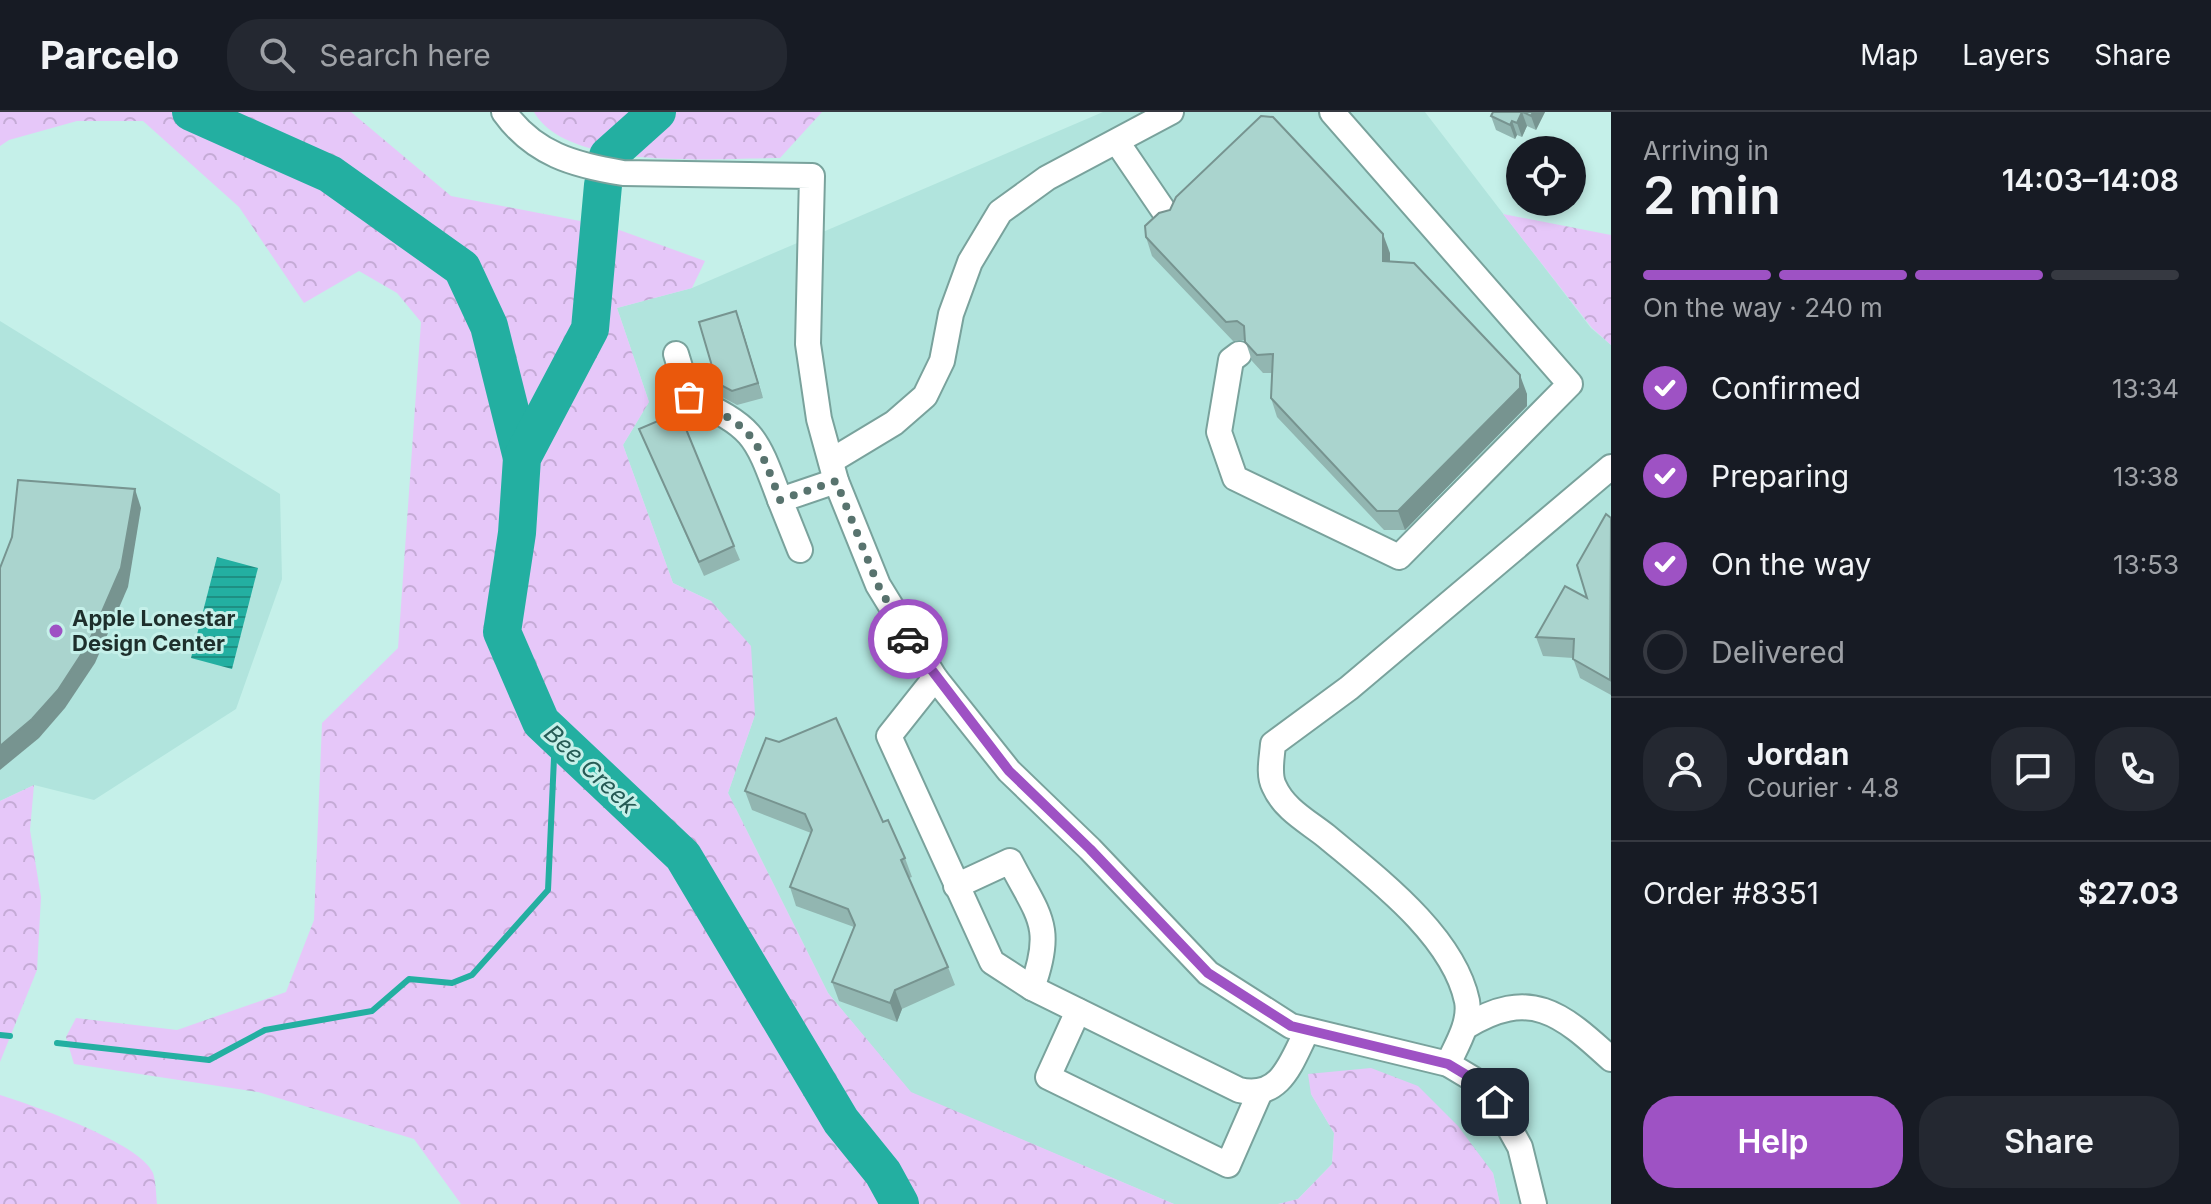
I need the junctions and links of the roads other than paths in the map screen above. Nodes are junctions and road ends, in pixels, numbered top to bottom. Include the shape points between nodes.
1 (504, 112) edge
2 (1171, 112) edge
3 (1332, 112) edge
4 (1117, 142) junction
5 (1168, 217) edge
6 (676, 354) dead end
7 (1239, 354) dead end
8 (1611, 467) edge
9 (834, 471) junction
10 (780, 500) junction
11 (800, 550) dead end
12 (935, 678) junction
13 (956, 886) junction
14 (1032, 988) junction
15 (1078, 1011) junction
16 (1465, 1027) junction
17 (1307, 1031) junction
18 (1611, 1059) edge
19 (1448, 1064) junction
20 (1260, 1092) junction
21 (1534, 1204) edge

1 - 9 street via 538,148 592,168 812,176 808,344 819,419
2 - 4 street
3 - 7 street via 1570,384 1399,557 1235,478 1219,432 1231,360
4 - 5 street
4 - 9 street via 1047,178 1000,212 970,262 951,314 942,361 925,396
6 - 10 street via 689,397 729,415 750,432
8 - 16 street via 1349,688 1273,744 1273,785 1289,809 1356,862 1436,938 1467,1002
9 - 10 street
9 - 12 street via 878,585
10 - 11 street
12 - 13 street via 889,736
12 - 17 street via 1009,771 1208,973
13 - 14 street via 992,962
13 - 14 street via 1010,861 1043,926 1046,946
14 - 15 street
15 - 20 street via 1239,1090
15 - 20 street via 1048,1077 1228,1165
16 - 18 street via 1488,1013 1543,1008 1567,1020
16 - 19 street
17 - 19 street
17 - 20 street via 1281,1082
19 - 21 street via 1473,1079 1495,1102 1520,1147

